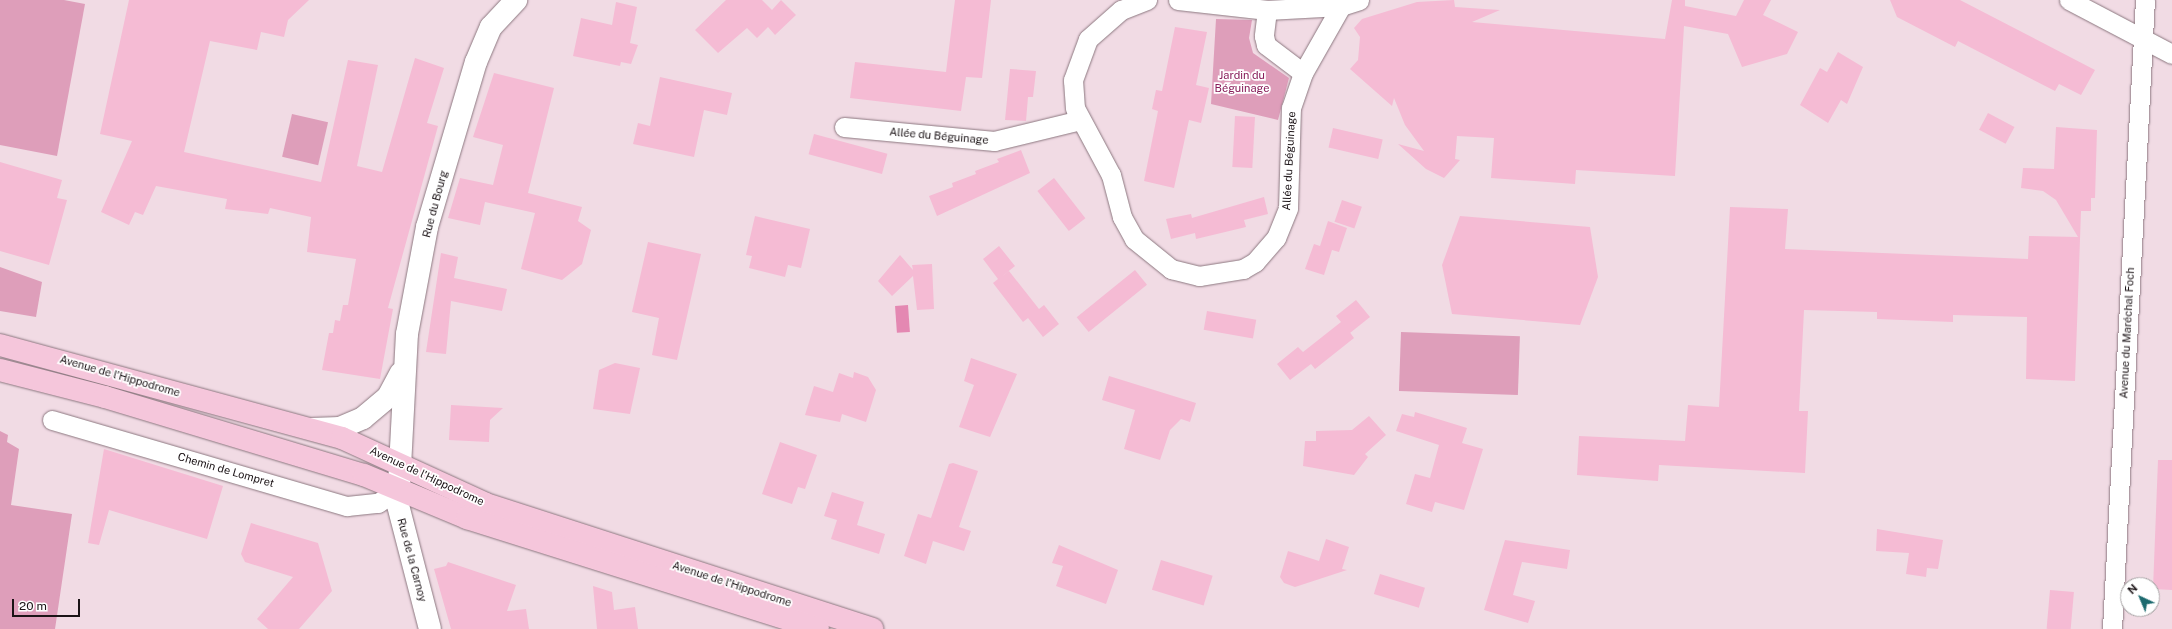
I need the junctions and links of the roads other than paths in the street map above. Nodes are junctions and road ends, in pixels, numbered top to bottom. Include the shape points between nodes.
1 (492, 0) edge
2 (516, 0) edge
3 (1147, 0) edge
4 (1178, 0) edge
5 (1359, 0) edge
6 (2069, 0) edge
7 (2145, 0) edge
8 (1341, 6) junction
9 (1267, 10) junction
10 (2143, 38) junction
11 (480, 49) junction
12 (2172, 54) edge
13 (1303, 73) junction
14 (1080, 120) junction
15 (844, 127) dead end
16 (0, 345) edge
17 (405, 362) junction
18 (0, 370) edge
19 (52, 420) dead end
20 (303, 429) junction
21 (398, 462) junction
22 (398, 490) junction
23 (430, 629) edge
24 (818, 629) edge
25 (872, 629) edge
26 (2112, 629) edge

1 - 11 street, Rue du Bourg
2 - 11 street, Rue du Bourg via 496,19
3 - 14 street, Allée du Béguinage via 1107,20 1081,51 1073,80 1075,108
4 - 9 street
5 - 8 street
6 - 10 street
7 - 10 street, Avenue du Maréchal Foch
8 - 9 street
8 - 13 street, Allée du Béguinage
9 - 13 street via 1264,36 1266,45
10 - 12 street
10 - 26 street, Avenue du Maréchal Foch
11 - 17 street, Rue du Bourg via 427,227 412,300
13 - 14 street, Allée du Béguinage via 1288,127 1289,190 1284,223 1276,238 1255,262 1230,274 1214,276 1183,273 1157,260 1140,245 1122,217 1106,165
14 - 15 street, Allée du Béguinage via 994,141
16 - 20 main road, Avenue de l'Hippodrome via 129,377
17 - 20 street, Rue du Bourg via 388,397 372,413 340,428
17 - 21 street, Rue du Bourg
18 - 22 main road, Avenue de l'Hippodrome via 105,397 364,475
19 - 22 street, Chemin de Lompret via 347,506 378,502
20 - 21 main road, Avenue de l'Hippodrome via 342,438
21 - 22 street, Rue de la Carnoy
21 - 25 main road, Avenue de l'Hippodrome via 486,504
22 - 23 street, Rue de la Carnoy via 402,528
22 - 24 main road, Avenue de l'Hippodrome via 483,523

